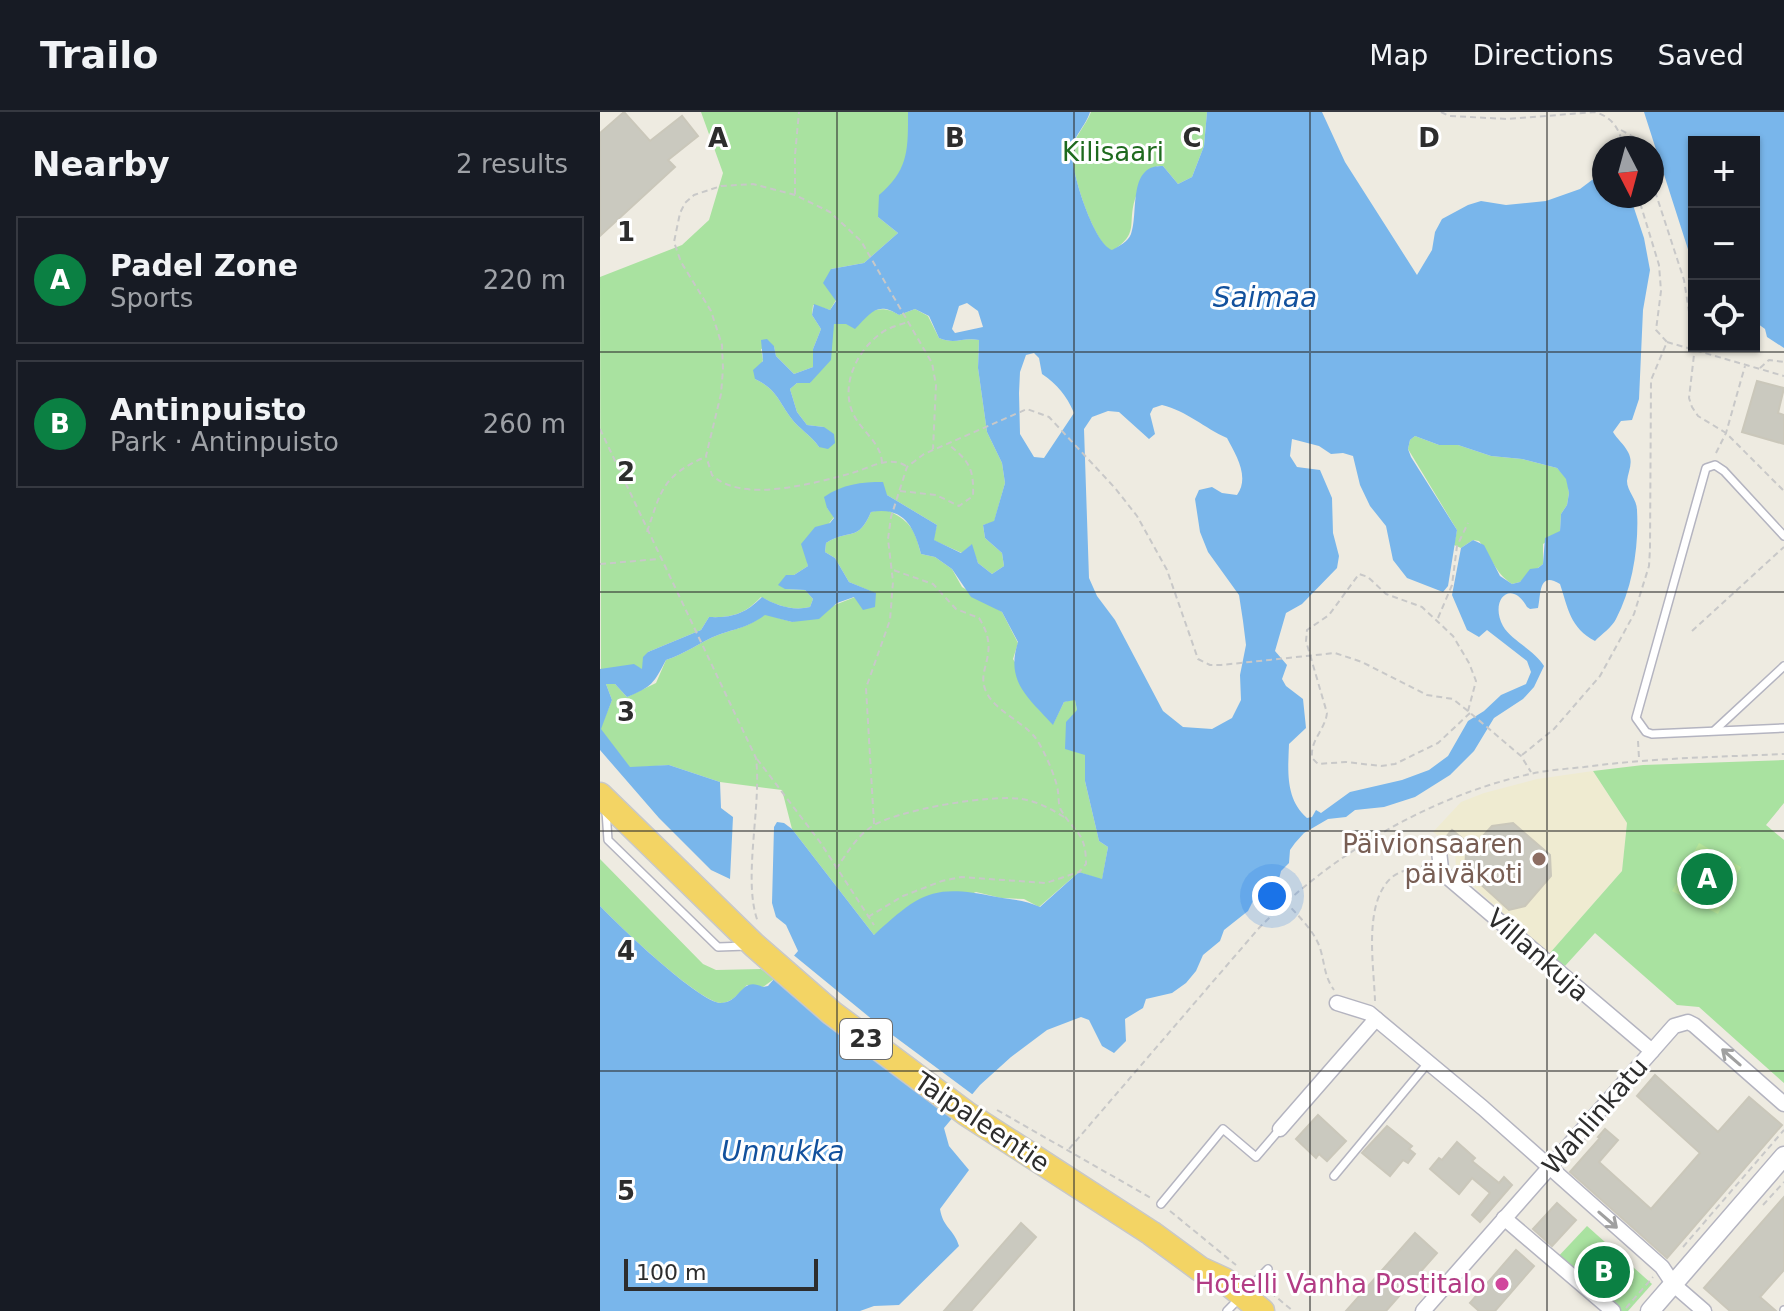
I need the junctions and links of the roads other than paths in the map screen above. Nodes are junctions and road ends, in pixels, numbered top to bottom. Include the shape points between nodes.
1 (1784, 536) edge
2 (1784, 666) edge
3 (1784, 728) edge
4 (1715, 730) junction
5 (603, 798) edge
6 (1439, 856) road end
7 (1343, 1004) road end
8 (1376, 1019) junction
9 (1652, 1051) junction
10 (1428, 1063) junction
11 (1784, 1104) edge
12 (1280, 1129) joint
13 (1784, 1156) edge
14 (1550, 1168) junction
15 (1334, 1176) dead end
16 (1161, 1204) road end
17 (1504, 1218) junction
18 (1268, 1269) dead end
19 (1674, 1285) junction
20 (1238, 1301) edge
21 (1262, 1311) edge
22 (1423, 1311) edge
23 (1613, 1311) edge
24 (1650, 1311) edge
25 (1704, 1311) edge

1 - 4 lane via 1724,471 1710,465 1637,721 1656,734
2 - 4 lane
3 - 4 lane
5 - 20 highway, Taipaleentie / 23 via 832,1013 1200,1269 1224,1280
6 - 9 street, Villankuja via 1445,875
7 - 8 street
8 - 10 street
8 - 12 street
11 -> 9 street, Wahlinkatu via 1694,1025 1674,1026
9 - 14 street, Wahlinkatu
10 - 14 street
10 - 15 lane
12 - 16 lane via 1256,1157 1223,1129
13 - 19 street
14 - 17 street, Wahlinkatu
14 -> 19 street via 1662,1267
17 - 22 street, Wahlinkatu
17 - 23 street
18 - 20 lane
19 - 24 street
19 - 25 street
20 - 21 highway, Taipaleentie / 23

